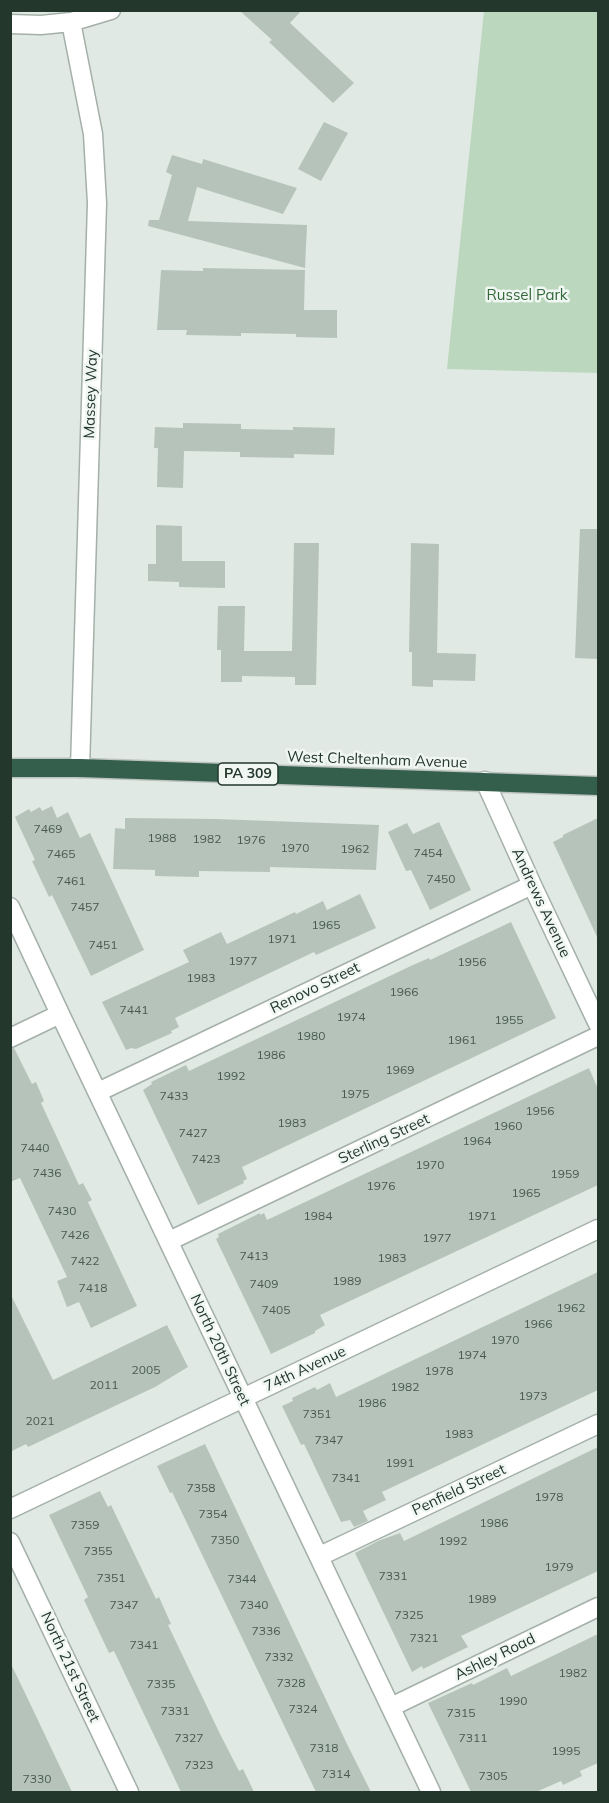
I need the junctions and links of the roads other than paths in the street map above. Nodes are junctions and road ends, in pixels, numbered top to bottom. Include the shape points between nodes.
1 (111, 10) edge
2 (71, 22) junction
3 (10, 24) edge
4 (10, 768) edge
5 (80, 768) junction
6 (485, 781) junction
7 (598, 786) edge
8 (532, 885) junction
9 (10, 907) edge
10 (60, 1014) junction
11 (598, 1024) edge
12 (598, 1036) edge
13 (10, 1038) edge
14 (98, 1092) junction
15 (598, 1229) edge
16 (170, 1241) junction
17 (243, 1399) junction
18 (598, 1424) edge
19 (10, 1509) edge
20 (10, 1542) edge
21 (320, 1556) junction
22 (598, 1607) edge
23 (391, 1707) junction
24 (129, 1792) edge
25 (432, 1792) edge

1 - 2 street
2 - 3 street
2 - 5 street, Massey Way via 93,134 97,203
4 - 5 highway, West Cheltenham Avenue / PA 309
5 - 6 highway, West Cheltenham Avenue / PA 309
6 - 7 highway, West Cheltenham Avenue / PA 309
6 - 8 street, Andrews Avenue
8 - 11 street, Andrews Avenue
8 - 14 street, Renovo Street
9 - 10 street, North 20th Street
10 - 13 street
10 - 14 street, North 20th Street
12 - 16 street, Sterling Street
14 - 16 street, North 20th Street
15 - 17 street, 74th Avenue
16 - 17 street, North 20th Street
17 - 19 street, 74th Avenue
17 - 21 street, North 20th Street
18 - 21 street, Penfield Street
20 - 24 street, North 21st Street
21 - 23 street, North 20th Street
22 - 23 street, Ashley Road
23 - 25 street, North 20th Street

